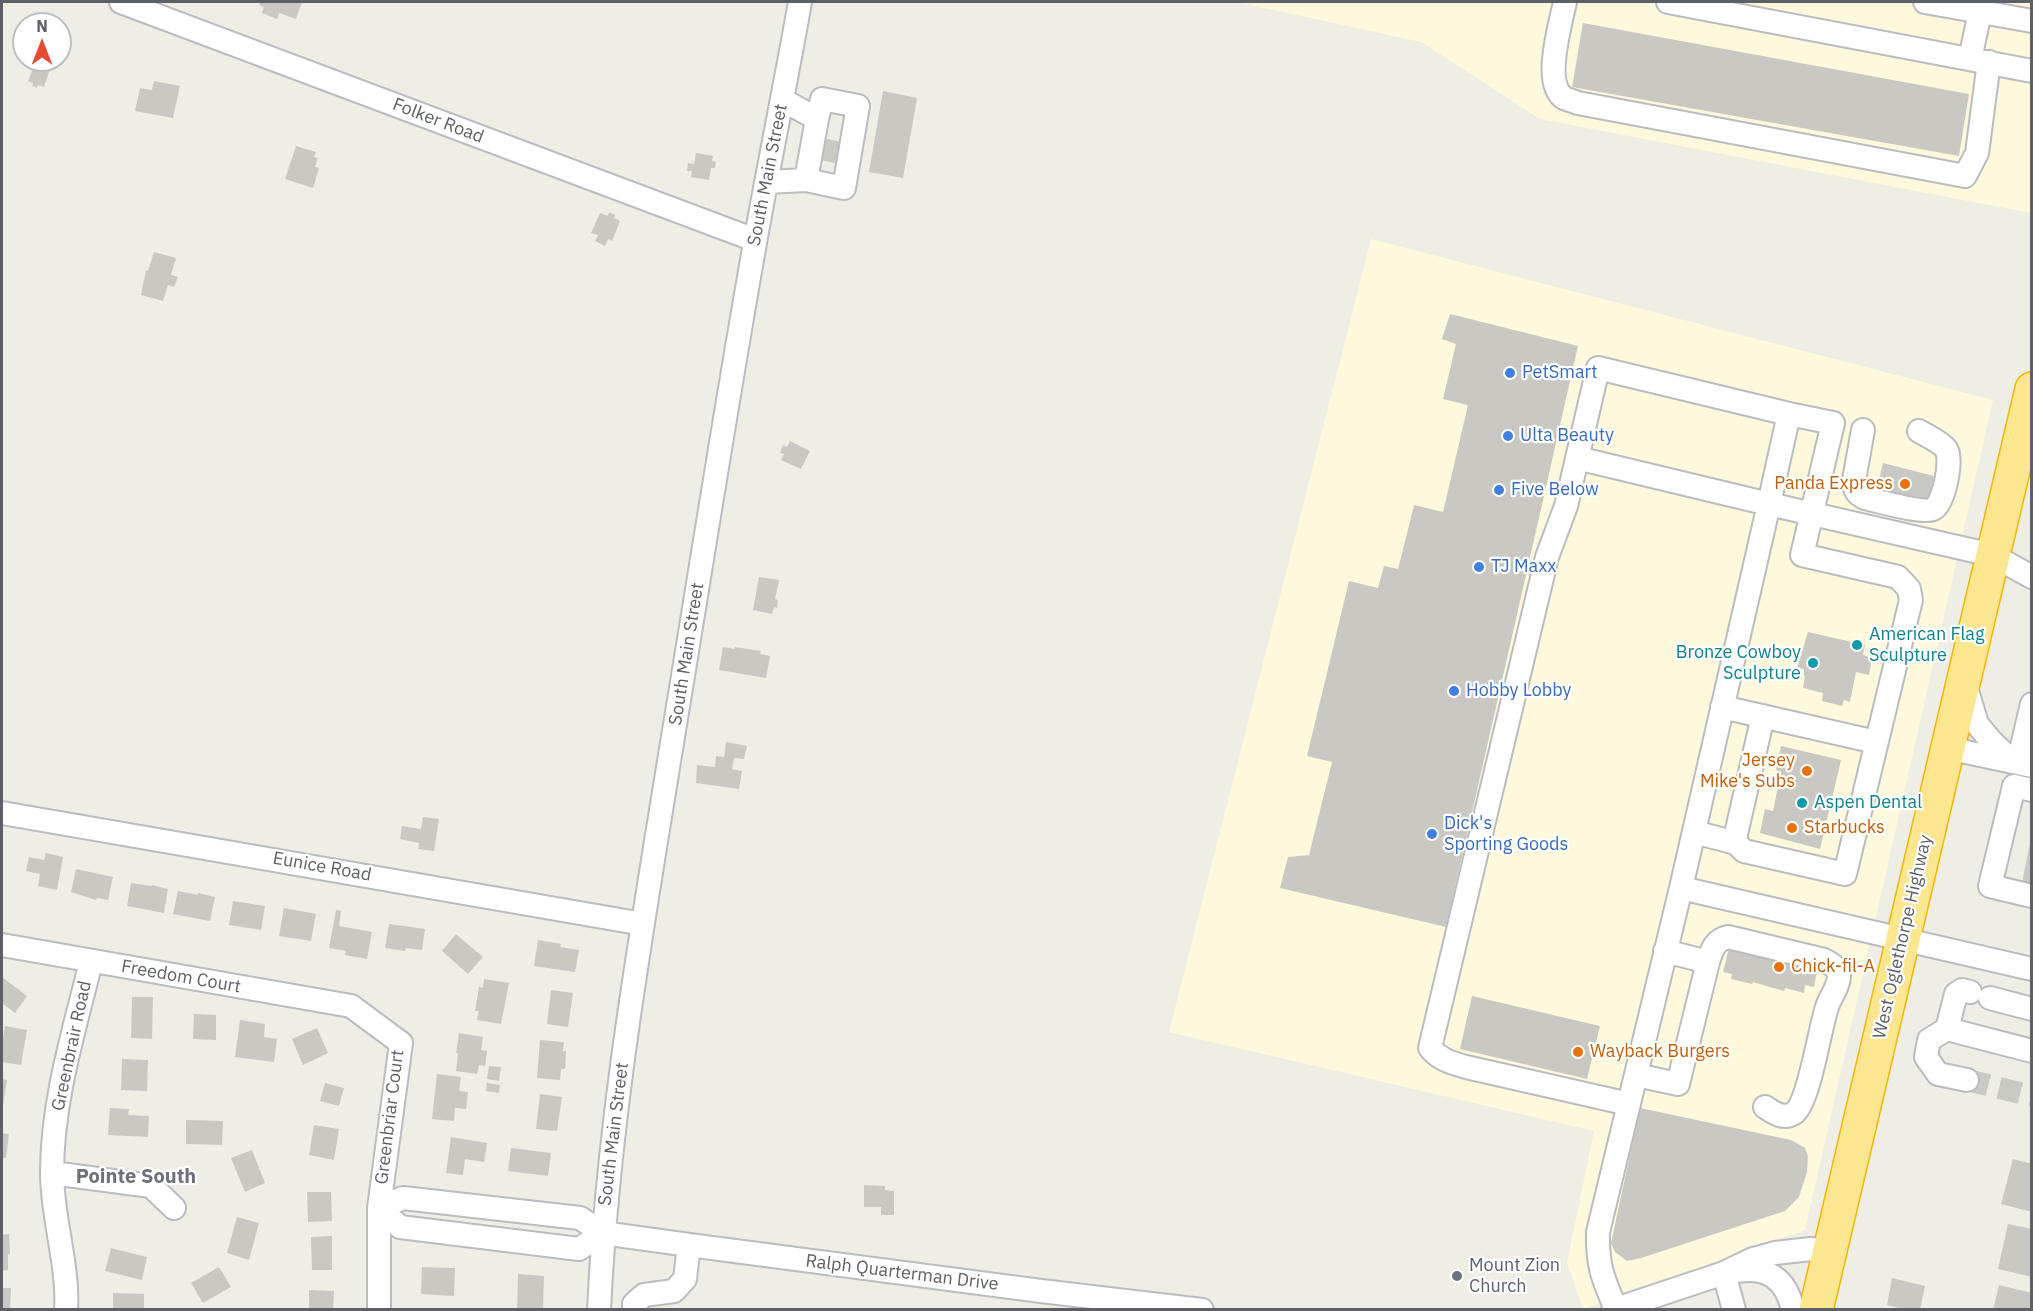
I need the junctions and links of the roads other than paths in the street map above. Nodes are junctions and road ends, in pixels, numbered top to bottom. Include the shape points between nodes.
1 (120, 2) edge
2 (800, 2) edge
3 (1566, 2) edge
4 (1668, 2) edge
5 (1925, 2) edge
6 (1980, 12) junction
7 (2031, 21) edge
8 (1979, 61) junction
9 (2031, 71) edge
10 (783, 100) junction
11 (817, 119) junction
12 (831, 151) junction
13 (806, 180) junction
14 (767, 182) junction
15 (755, 240) junction
16 (2031, 389) edge
17 (1789, 414) junction
18 (1863, 430) dead end
19 (1919, 431) dead end
20 (1577, 458) junction
21 (1769, 504) junction
22 (1812, 514) junction
23 (1992, 555) junction
24 (2031, 577) edge
25 (1963, 679) junction
26 (2031, 704) edge
27 (1722, 707) junction
28 (1763, 716) junction
29 (1876, 742) junction
30 (1947, 748) junction
31 (2021, 764) edge
32 (2031, 790) edge
33 (2, 813) edge
34 (1694, 832) junction
35 (1736, 843) junction
36 (1681, 888) junction
37 (2031, 896) edge
38 (643, 924) junction
39 (1903, 938) junction
40 (2, 945) edge
41 (1665, 951) junction
42 (91, 962) junction
43 (1707, 962) junction
44 (2031, 969) edge
45 (2031, 1009) edge
46 (359, 1011) joint
47 (1947, 1029) junction
48 (2031, 1051) edge
49 (1636, 1075) junction
50 (1967, 1080) tunnel mouth
51 (1629, 1104) junction
52 (1765, 1107) dead end
53 (52, 1173) junction
54 (174, 1208) dead end
55 (379, 1208) junction
56 (603, 1233) junction
57 (689, 1245) junction
58 (1830, 1251) junction
59 (1724, 1273) junction
60 (1644, 1305) edge
61 (1614, 1309) edge
62 (66, 1310) edge
63 (379, 1310) edge
64 (599, 1310) edge
65 (634, 1310) edge
66 (1202, 1310) edge
67 (1734, 1310) edge
68 (1793, 1310) edge
69 (1816, 1310) edge

1 - 15 street, Folker Road
2 - 10 street, South Main Street
3 - 8 street via 1553,76 1563,98 1965,176 1977,153
4 - 8 street
5 - 6 street
6 - 7 street
6 - 8 street
8 - 9 street
10 - 11 street
10 - 14 street, South Main Street
11 - 12 street
11 - 12 street via 822,99 858,106
12 - 13 street
12 - 13 street via 844,188
13 - 14 street
14 - 15 street, South Main Street
15 - 38 street, South Main Street
16 - 23 highway, West Oglethorpe Highway
17 - 20 street via 1598,368
17 - 21 street
17 - 22 street via 1833,423
18 - 19 street via 1854,480 1857,494 1931,510 1942,498 1949,455 1945,447
20 - 21 street
20 - 51 street via 1566,506 1547,557 1430,1048 1448,1062
21 - 22 street
21 - 27 street
22 - 23 street
22 - 29 street via 1802,555 1898,577 1910,589 1911,600
23 - 24 street
23 - 25 highway, West Oglethorpe Highway
25 - 30 highway, West Oglethorpe Highway
25 - 31 street via 1977,724 1991,741
26 - 31 street
27 - 28 street
27 - 34 street
28 - 29 street
28 - 35 street
29 - 35 street via 1845,874 1744,851
30 - 31 street
30 - 39 highway, West Oglethorpe Highway
32 - 37 street via 2014,786 1990,886
33 - 38 street, Eunice Road
34 - 35 street
34 - 36 street
36 - 39 street
36 - 41 street
38 - 56 street, South Main Street via 619,1083
39 - 44 street
39 - 58 highway, West Oglethorpe Highway
40 - 42 street, Freedom Court
41 - 43 street
41 - 49 street
42 - 46 street, Freedom Court via 351,1006
42 - 53 street, Greenbrair Road via 59,1090
43 - 49 street via 1678,1084
43 - 52 street via 1716,942 1728,937 1824,960 1838,973 1804,1101 1786,1116
45 - 47 street via 1962,990 1956,994
46 - 55 street, Greenbriar Court via 401,1043
47 - 48 street
47 - 50 street via 1929,1040 1926,1057 1938,1074
49 - 51 street
51 - 61 street via 1598,1232 1598,1262
53 - 54 street via 151,1186
53 - 62 street, Greenbrair Road
55 - 56 street, Ralph Quarterman Drive via 403,1198 580,1218
55 - 56 street via 400,1227 579,1249
55 - 63 street
56 - 57 street, Ralph Quarterman Drive
56 - 64 street, South Main Street
57 - 65 street via 685,1279 674,1291 644,1295 634,1304
57 - 66 street, Ralph Quarterman Drive
58 - 59 street via 1775,1253
58 - 69 highway, West Oglethorpe Highway
59 - 60 street
59 - 67 street
59 - 68 street via 1751,1268 1777,1277
60 - 61 street

